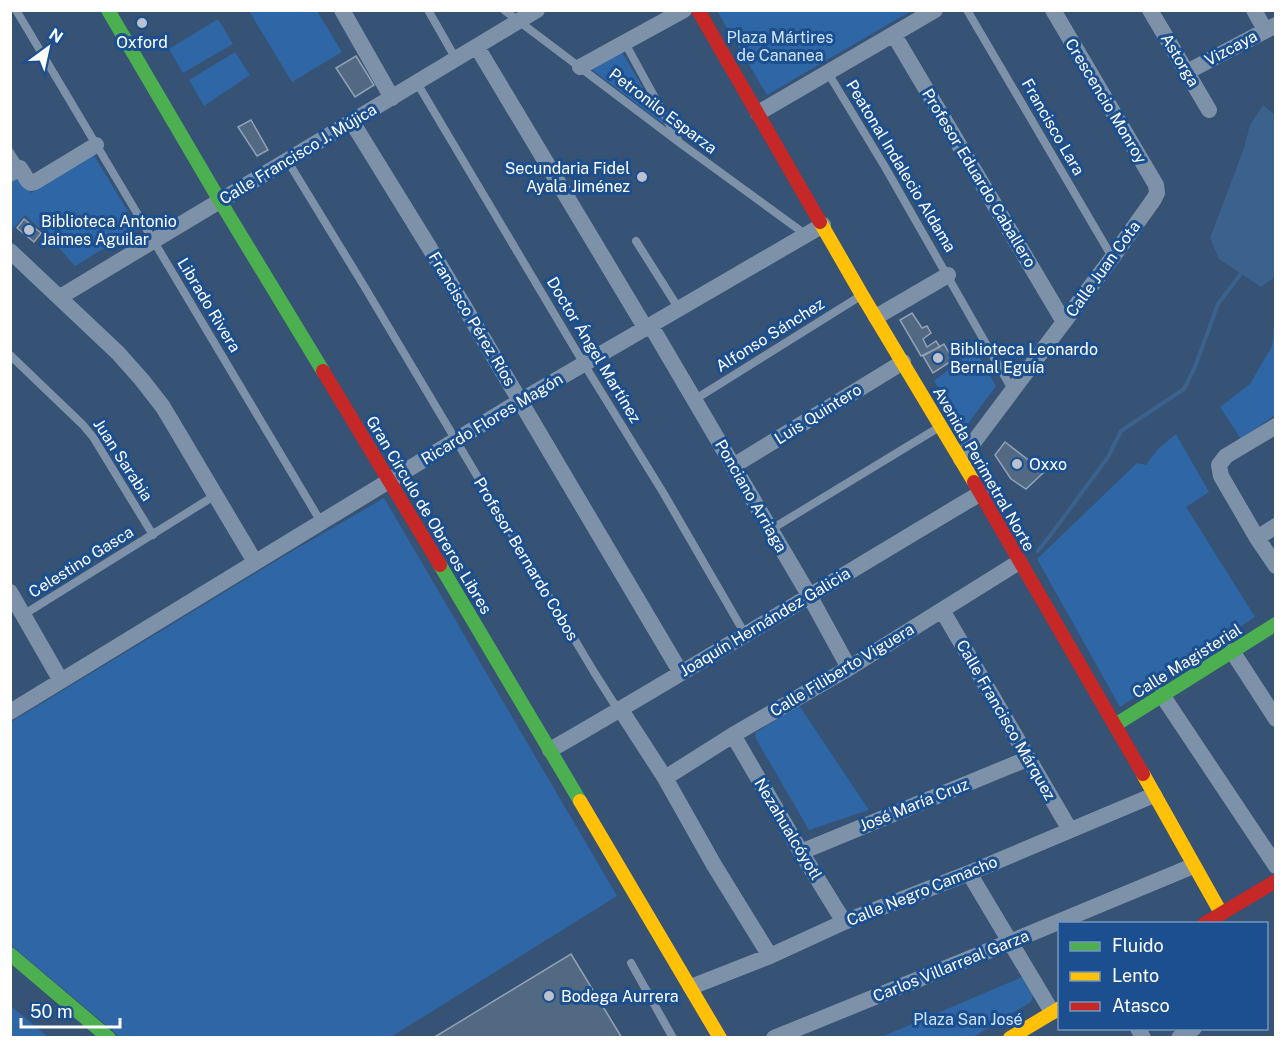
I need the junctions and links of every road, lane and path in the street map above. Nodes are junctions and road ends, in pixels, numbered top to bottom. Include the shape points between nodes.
1 (16, 10) edge
2 (108, 10) edge
3 (342, 10) edge
4 (428, 10) edge
5 (504, 10) edge
6 (537, 10) edge
7 (684, 10) edge
8 (698, 10) edge
9 (934, 10) edge
10 (967, 10) edge
11 (1053, 10) edge
12 (1150, 10) edge
13 (1254, 10) edge
14 (519, 22) junction
15 (1270, 27) edge
16 (894, 34) junction
17 (625, 43) junction
18 (477, 47) junction
19 (456, 60) junction
20 (579, 68) junction
21 (1187, 72) junction
22 (828, 73) junction
23 (417, 83) junction
24 (392, 98) junction
25 (1209, 110) dead end
26 (758, 113) junction
27 (352, 122) junction
28 (680, 143) junction
29 (96, 145) junction
30 (10, 152) edge
31 (287, 160) junction
32 (15, 171) edge
33 (1157, 193) joint
34 (220, 201) junction
35 (822, 225) junction
36 (805, 234) junction
37 (153, 240) junction
38 (636, 241) dead end
39 (10, 251) edge
40 (1112, 258) junction
41 (948, 275) junction
42 (862, 295) junction
43 (60, 297) junction
44 (679, 309) junction
45 (876, 317) junction
46 (1064, 322) junction
47 (648, 327) junction
48 (10, 355) edge
49 (903, 362) junction
50 (584, 364) junction
51 (1013, 391) junction
52 (694, 400) junction
53 (520, 401) junction
54 (941, 426) junction
55 (1275, 426) edge
56 (456, 440) junction
57 (961, 459) junction
58 (733, 466) junction
59 (390, 480) junction
60 (981, 493) junction
61 (214, 496) junction
62 (321, 522) junction
63 (1275, 526) edge
64 (770, 530) junction
65 (153, 536) junction
66 (1257, 538) junction
67 (255, 562) junction
68 (1019, 562) junction
69 (1275, 566) edge
70 (10, 592) edge
71 (809, 595) junction
72 (942, 610) junction
73 (23, 615) junction
74 (1275, 624) edge
75 (746, 634) junction
76 (1232, 651) junction
77 (849, 668) junction
78 (681, 673) junction
79 (61, 681) junction
80 (1162, 695) junction
81 (621, 710) junction
82 (10, 712) edge
83 (1275, 719) edge
84 (1115, 725) junction
85 (733, 735) junction
86 (550, 750) junction
87 (1027, 759) junction
88 (665, 778) junction
89 (1154, 795) junction
90 (1070, 830) junction
91 (801, 852) junction
92 (1193, 866) junction
93 (1275, 866) edge
94 (969, 873) junction
95 (1275, 881) edge
96 (1221, 913) junction
97 (844, 922) junction
98 (1058, 922) edge
99 (1058, 922) edge
100 (1207, 922) edge
101 (1010, 942) junction
102 (10, 954) edge
103 (770, 956) junction
104 (631, 963) dead end
105 (10, 971) edge
106 (691, 987) junction
107 (1056, 1010) edge
108 (1192, 1030) edge
109 (90, 1038) edge
110 (109, 1038) edge
111 (673, 1038) edge
112 (720, 1038) edge
113 (774, 1038) edge
114 (1010, 1038) edge
115 (1179, 1038) edge

1 - 29 lane, Librado Rivera
2 - 34 street, Gran Círculo de Obreros Libres
3 - 24 street
4 - 19 lane
5 - 14 lane, Petronilo Esparza
6 - 14 street, Calle Francisco J. Mújica
7 - 17 street
8 - 26 street, Avenida Perimetral Norte
9 - 16 street
10 - 40 lane, Francisco Lara
11 - 33 street, Crescencio Monroy via 1156,185
12 - 21 street, Astorga
13 - 15 street
14 - 18 street, Calle Francisco J. Mújica
14 - 20 lane, Petronilo Esparza
15 - 21 street, Vizcaya
16 - 22 street
16 - 46 street, Profesor Eduardo Caballero
17 - 20 street
17 - 28 lane
18 - 19 street, Calle Francisco J. Mújica
18 - 47 street, Ponciano Arriaga
19 - 23 street, Calle Francisco J. Mújica
20 - 28 lane, Petronilo Esparza
21 - 25 street, Astorga
22 - 26 street
22 - 41 lane, Peatonal Indalecio Aldama
23 - 24 street, Calle Francisco J. Mújica
23 - 50 lane, Doctor Ángel Martínez
24 - 27 street, Calle Francisco J. Mújica
26 - 35 street, Avenida Perimetral Norte
27 - 31 street, Calle Francisco J. Mújica
27 - 53 street, Francisco Pérez Ríos
28 - 36 lane, Petronilo Esparza
29 - 32 street via 35,182
29 - 37 lane, Librado Rivera
30 - 32 lane
31 - 34 street, Calle Francisco J. Mújica
31 - 56 lane, Profesor Bernardo Cobos
33 - 40 street, Calle Juan Cota
34 - 37 street, Calle Francisco J. Mújica
34 - 59 street, Gran Círculo de Obreros Libres
35 - 36 street, Ricardo Flores Magón
35 - 42 street, Avenida Perimetral Norte
36 - 44 street, Ricardo Flores Magón
37 - 43 street, Calle Francisco J. Mújica
37 - 62 lane, Librado Rivera
38 - 44 lane
39 - 43 street
40 - 46 street, Calle Juan Cota
41 - 45 street
41 - 51 lane, Peatonal Indalecio Aldama
42 - 45 street, Avenida Perimetral Norte
42 - 52 lane, Alfonso Sánchez
43 - 61 street via 118,353 163,407
44 - 47 street, Ricardo Flores Magón
45 - 49 street, Avenida Perimetral Norte
46 - 51 street, Calle Juan Cota
47 - 50 street, Ricardo Flores Magón
47 - 52 street, Ponciano Arriaga
48 - 65 lane, Juan Sarabia via 93,437
49 - 54 street, Avenida Perimetral Norte
49 - 58 street, Luis Quintero
50 - 53 street, Ricardo Flores Magón
50 - 75 lane, Doctor Ángel Martínez
51 - 57 street, Calle Juan Cota
52 - 58 street, Ponciano Arriaga
53 - 56 street, Ricardo Flores Magón
53 - 78 street, Francisco Pérez Ríos
54 - 57 street, Avenida Perimetral Norte
54 - 64 lane
55 - 66 street via 1226,456 1219,465 1221,476
56 - 59 street, Ricardo Flores Magón
56 - 81 lane, Profesor Bernardo Cobos via 594,672
57 - 60 street, Avenida Perimetral Norte
58 - 64 street, Ponciano Arriaga
59 - 62 street, Ricardo Flores Magón
59 - 86 street, Gran Círculo de Obreros Libres
60 - 68 street, Avenida Perimetral Norte
60 - 71 street, Joaquín Hernández Galicia
61 - 65 lane, Celestino Gasca
61 - 67 street
62 - 67 street, Ricardo Flores Magón
63 - 66 street
64 - 71 street, Ponciano Arriaga
65 - 73 lane, Celestino Gasca
66 - 69 street
67 - 79 street, Ricardo Flores Magón
68 - 72 street, Calle Filiberto Viguera
68 - 84 street, Avenida Perimetral Norte
70 - 73 street
71 - 75 street, Joaquín Hernández Galicia
71 - 77 street, Ponciano Arriaga
72 - 77 street, Calle Filiberto Viguera
72 - 87 street, Calle Francisco Márquez
73 - 79 street
74 - 76 street, Calle Magisterial
75 - 78 street, Joaquín Hernández Galicia
76 - 80 street, Calle Magisterial
76 - 83 street
77 - 85 street, Calle Filiberto Viguera
78 - 81 street, Joaquín Hernández Galicia
79 - 82 street, Ricardo Flores Magón
80 - 84 street, Calle Magisterial
80 - 93 street
81 - 86 street, Joaquín Hernández Galicia
81 - 88 street, Profesor Bernardo Cobos
84 - 89 street, Avenida Perimetral Norte
85 - 88 street, Calle Filiberto Viguera
85 - 91 street, Nezahualcóyotl
86 - 106 street, Gran Círculo de Obreros Libres
87 - 90 street, Calle Francisco Márquez
87 - 91 street, José María Cruz
88 - 103 street, Profesor Bernardo Cobos
89 - 90 street, Calle Negro Camacho
89 - 92 street, Avenida Perimetral Norte
90 - 94 street, Calle Negro Camacho
91 - 97 street, Nezahualcóyotl
92 - 96 street, Avenida Perimetral Norte
92 - 98 street, Carlos Villarreal Garza
94 - 97 street, Calle Negro Camacho
94 - 101 street
95 - 96 street
96 - 100 street
97 - 103 street, Calle Negro Camacho
99 - 101 street, Carlos Villarreal Garza
101 - 107 street
101 - 113 street, Carlos Villarreal Garza
102 - 110 street
103 - 106 street, Calle Negro Camacho
104 - 111 lane
105 - 109 street
106 - 112 street, Gran Círculo de Obreros Libres
107 - 114 street
108 - 115 street

